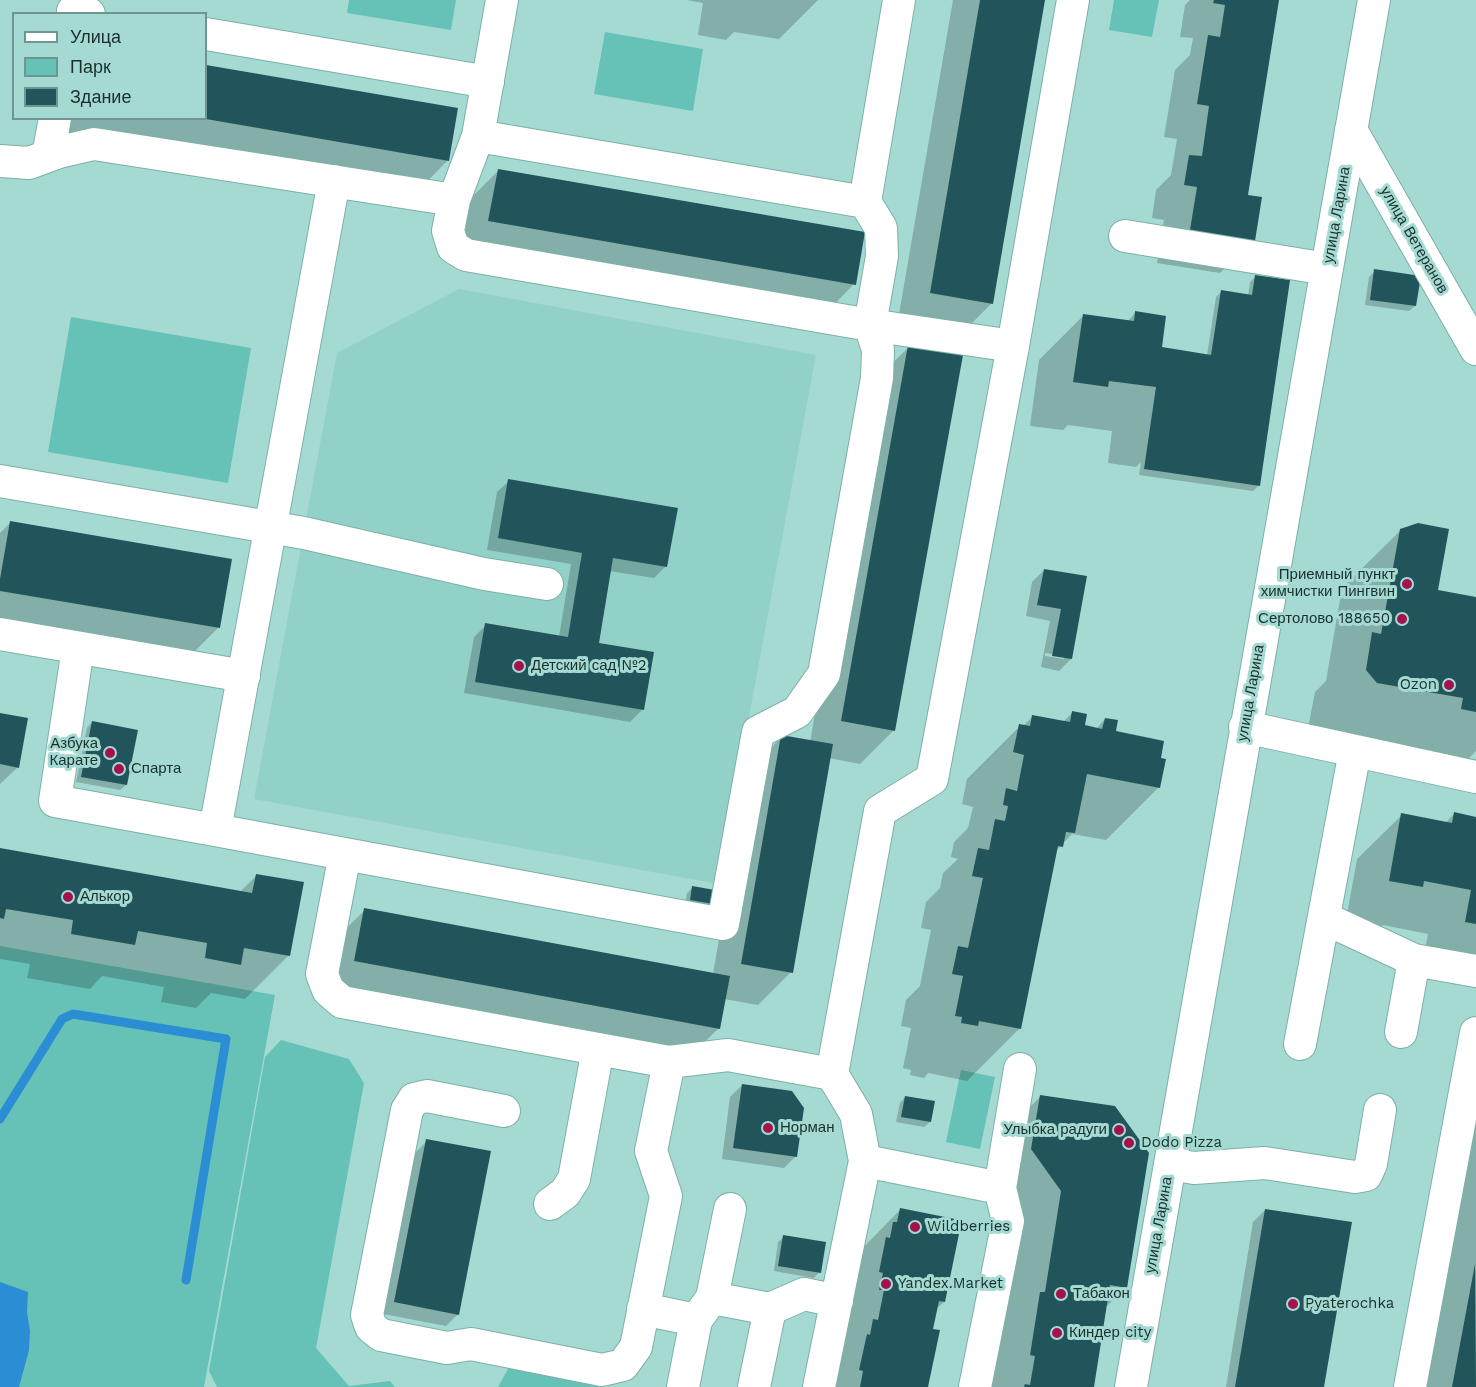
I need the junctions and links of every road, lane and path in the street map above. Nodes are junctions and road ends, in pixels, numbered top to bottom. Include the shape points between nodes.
1 (502, 0) edge
2 (900, 0) edge
3 (1073, 0) edge
4 (1374, 0) edge
5 (207, 34) edge
6 (488, 82) junction
7 (55, 120) edge
8 (1352, 130) junction
9 (478, 136) junction
10 (48, 156) junction
11 (0, 161) edge
12 (334, 181) junction
13 (454, 200) junction
14 (865, 202) junction
15 (1125, 236) dead end
16 (1327, 269) junction
17 (870, 325) junction
18 (1013, 346) junction
19 (1476, 349) edge
20 (0, 481) edge
21 (271, 527) junction
22 (547, 584) dead end
23 (0, 634) edge
24 (78, 648) junction
25 (244, 676) junction
26 (1245, 727) junction
27 (1355, 751) junction
28 (1476, 777) edge
29 (215, 830) junction
30 (345, 854) junction
31 (1324, 918) junction
32 (1414, 960) junction
33 (1476, 971) edge
34 (1401, 1032) dead end
35 (1476, 1034) edge
36 (1300, 1044) dead end
37 (598, 1049) junction
38 (669, 1062) junction
39 (1020, 1069) dead end
40 (832, 1074) junction
41 (1380, 1110) dead end
42 (504, 1111) dead end
43 (865, 1161) junction
44 (1170, 1164) junction
45 (1000, 1188) junction
46 (550, 1204) dead end
47 (730, 1209) dead end
48 (837, 1301) junction
49 (643, 1309) junction
50 (704, 1309) junction
51 (770, 1309) junction
52 (683, 1387) edge
53 (754, 1387) edge
54 (819, 1387) edge
55 (975, 1387) edge
56 (1131, 1387) edge
57 (1410, 1387) edge

1 - 6 street
2 - 14 street
3 - 18 street
4 - 8 street, улица Ларина
5 - 6 street
6 - 9 street
7 - 10 street
8 - 16 street, улица Ларина
8 - 19 street, улица Ветеранов
9 - 13 street
9 - 14 street
10 - 11 street via 29,163
10 - 12 street via 94,144
12 - 13 street
12 - 21 street
13 - 17 street via 448,231 453,247 466,255
14 - 17 street via 881,228 882,256
15 - 16 street
16 - 26 street, улица Ларина
17 - 18 street
17 - 30 street via 878,350 877,378 824,674 797,712 758,732 723,924
18 - 40 street via 932,779 880,811
20 - 21 street
21 - 22 street
21 - 25 street
23 - 24 street
24 - 25 street
24 - 29 street via 55,801
25 - 29 street
26 - 27 street
26 - 44 street, улица Ларина
27 - 28 street
27 - 31 street
29 - 30 street
30 - 37 street via 322,974 328,990 342,1002
31 - 32 street
31 - 36 street
32 - 33 street
32 - 34 street
35 - 57 street
37 - 38 street
37 - 46 street via 574,1179 565,1193
38 - 40 street via 728,1054
38 - 49 street via 651,1151 666,1196
39 - 45 street
40 - 43 street via 856,1114
41 - 44 street via 1366,1175 1355,1177 1265,1163 1194,1167
42 - 49 street via 427,1096 414,1099 407,1110 367,1315 370,1327 381,1335 447,1348 471,1344 602,1370 623,1365 636,1347
43 - 45 street
43 - 48 street
44 - 56 street, улица Ларина
45 - 55 street via 1008,1221
47 - 50 street
48 - 51 street via 804,1294
48 - 54 street
49 - 50 street
50 - 51 street
50 - 52 street
51 - 53 street

